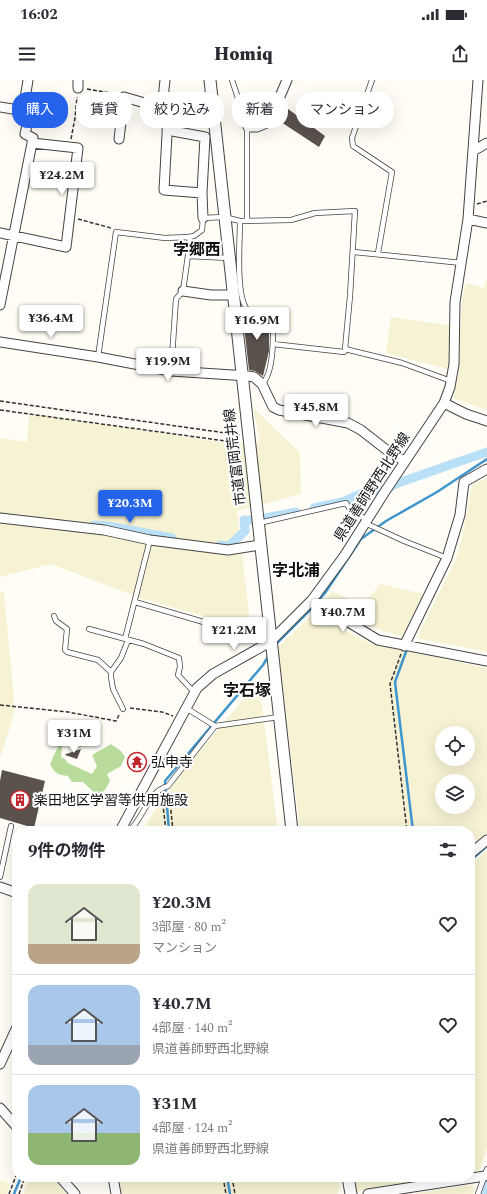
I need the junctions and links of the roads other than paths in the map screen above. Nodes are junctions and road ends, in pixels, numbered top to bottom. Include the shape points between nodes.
1 (28, 80) edge
2 (165, 80) edge
3 (210, 80) edge
4 (232, 80) edge
5 (287, 80) edge
6 (372, 80) edge
7 (478, 80) edge
8 (26, 92) edge
9 (164, 92) edge
10 (236, 92) edge
11 (282, 92) edge
12 (140, 102) edge
13 (0, 107) edge
14 (12, 109) edge
15 (26, 128) edge
16 (248, 128) edge
17 (167, 130) joint
18 (211, 136) junction
19 (119, 139) dead end
20 (32, 143) junction
21 (487, 143) edge
22 (473, 151) junction
23 (202, 193) junction
24 (224, 217) junction
25 (203, 218) junction
26 (468, 219) junction
27 (240, 221) junction
28 (247, 221) junction
29 (487, 224) edge
30 (0, 233) edge
31 (13, 236) junction
32 (188, 237) junction
33 (354, 252) junction
34 (378, 253) junction
35 (188, 256) junction
36 (229, 258) junction
37 (462, 263) junction
38 (183, 291) junction
39 (233, 295) junction
40 (0, 305) edge
41 (0, 342) edge
42 (273, 344) junction
43 (347, 349) junction
44 (98, 357) junction
45 (171, 371) junction
46 (241, 376) junction
47 (451, 381) junction
48 (262, 384) junction
49 (444, 403) junction
50 (487, 421) edge
51 (404, 461) junction
52 (487, 469) edge
53 (0, 518) edge
54 (258, 520) junction
55 (366, 522) junction
56 (150, 540) junction
57 (260, 545) junction
58 (447, 558) junction
59 (135, 602) junction
60 (315, 603) junction
61 (54, 616) dead end
62 (89, 629) dead end
63 (126, 639) junction
64 (270, 642) junction
65 (408, 647) junction
66 (487, 661) edge
67 (111, 672) junction
68 (194, 692) junction
69 (186, 708) junction
70 (123, 710) road end
71 (279, 717) junction
72 (215, 726) junction
73 (11, 826) dead end
74 (123, 826) edge
75 (132, 826) edge
76 (291, 826) edge
77 (487, 840) edge
78 (475, 850) edge
79 (0, 877) edge
80 (0, 887) edge
81 (12, 891) edge
82 (12, 1038) edge
83 (0, 1064) edge
84 (0, 1108) edge
85 (12, 1121) edge
86 (486, 1172) edge
87 (475, 1174) edge
88 (64, 1182) edge
89 (114, 1182) edge
90 (349, 1182) edge
91 (432, 1182) edge
92 (75, 1194) edge
93 (116, 1194) edge
94 (351, 1194) edge
95 (368, 1194) edge
96 (478, 1194) edge

1 - 8 street
2 - 9 street
3 - 18 street, 市道富岡荒井線
4 - 10 lane
5 - 11 street
6 - 34 lane via 352,138 353,146 392,172
7 - 22 street, 県道善師野西北野線
12 - 19 street via 124,97
13 - 14 street
15 - 20 street via 25,134 33,138
16 - 28 lane
17 - 18 street
17 - 23 street via 164,190
18 - 23 street
18 - 24 street, 市道富岡荒井線
20 - 31 street
20 - 31 street via 78,148 66,247
21 - 22 street
22 - 26 street, 県道善師野西北野線
23 - 25 street
24 - 25 lane
24 - 27 lane
24 - 36 street, 市道富岡荒井線
25 - 32 lane via 202,230
26 - 29 street
26 - 37 street, 県道善師野西北野線
27 - 28 lane
27 - 42 lane via 242,299 248,311 273,314
28 - 33 lane via 291,220 315,213 356,211
30 - 31 street
31 - 40 street
32 - 35 lane
32 - 44 lane via 165,238 116,232
33 - 34 lane
33 - 43 lane
34 - 37 lane
35 - 36 lane
35 - 38 lane
36 - 39 street, 市道富岡荒井線
37 - 47 street, 県道善師野西北野線 via 455,302 456,334
38 - 39 street
38 - 45 lane via 176,299
39 - 46 street, 市道富岡荒井線
41 - 44 street
42 - 43 lane via 344,352
42 - 48 lane via 268,373
43 - 47 lane via 402,363
44 - 45 street
45 - 46 street
46 - 48 street via 254,377
46 - 54 street, 市道富岡荒井線
47 - 49 street, 県道善師野西北野線
48 - 51 street via 273,407 348,423
49 - 50 street
49 - 51 street, 県道善師野西北野線
51 - 55 street, 県道善師野西北野線
52 - 58 street via 464,482 460,515
53 - 56 street via 104,530
54 - 55 lane via 346,503
54 - 57 street, 市道富岡荒井線
55 - 58 lane
55 - 60 street, 県道善師野西北野線
56 - 57 street via 228,550
56 - 59 lane
57 - 64 street, 市道富岡荒井線
58 - 65 street
59 - 63 lane
59 - 64 lane
60 - 64 street, 県道善師野西北野線
60 - 65 street via 378,640
61 - 67 lane via 56,621 66,628 67,652 98,660
62 - 63 lane
63 - 67 lane via 121,658
63 - 68 lane via 178,658 178,675
64 - 68 street, 県道善師野西北野線 via 213,674
64 - 71 street, 市道富岡荒井線
65 - 66 street
67 - 70 lane via 110,682
68 - 69 street, 県道善師野西北野線
69 - 72 lane
69 - 74 street, 県道善師野西北野線
71 - 72 lane
71 - 76 street, 市道富岡荒井線
72 - 75 lane via 168,786 161,788 148,803
73 - 79 lane
77 - 78 street
80 - 81 street
82 - 83 street
84 - 85 street
86 - 87 street
86 - 96 lane
88 - 92 street
89 - 93 street
90 - 94 street
91 - 95 street

